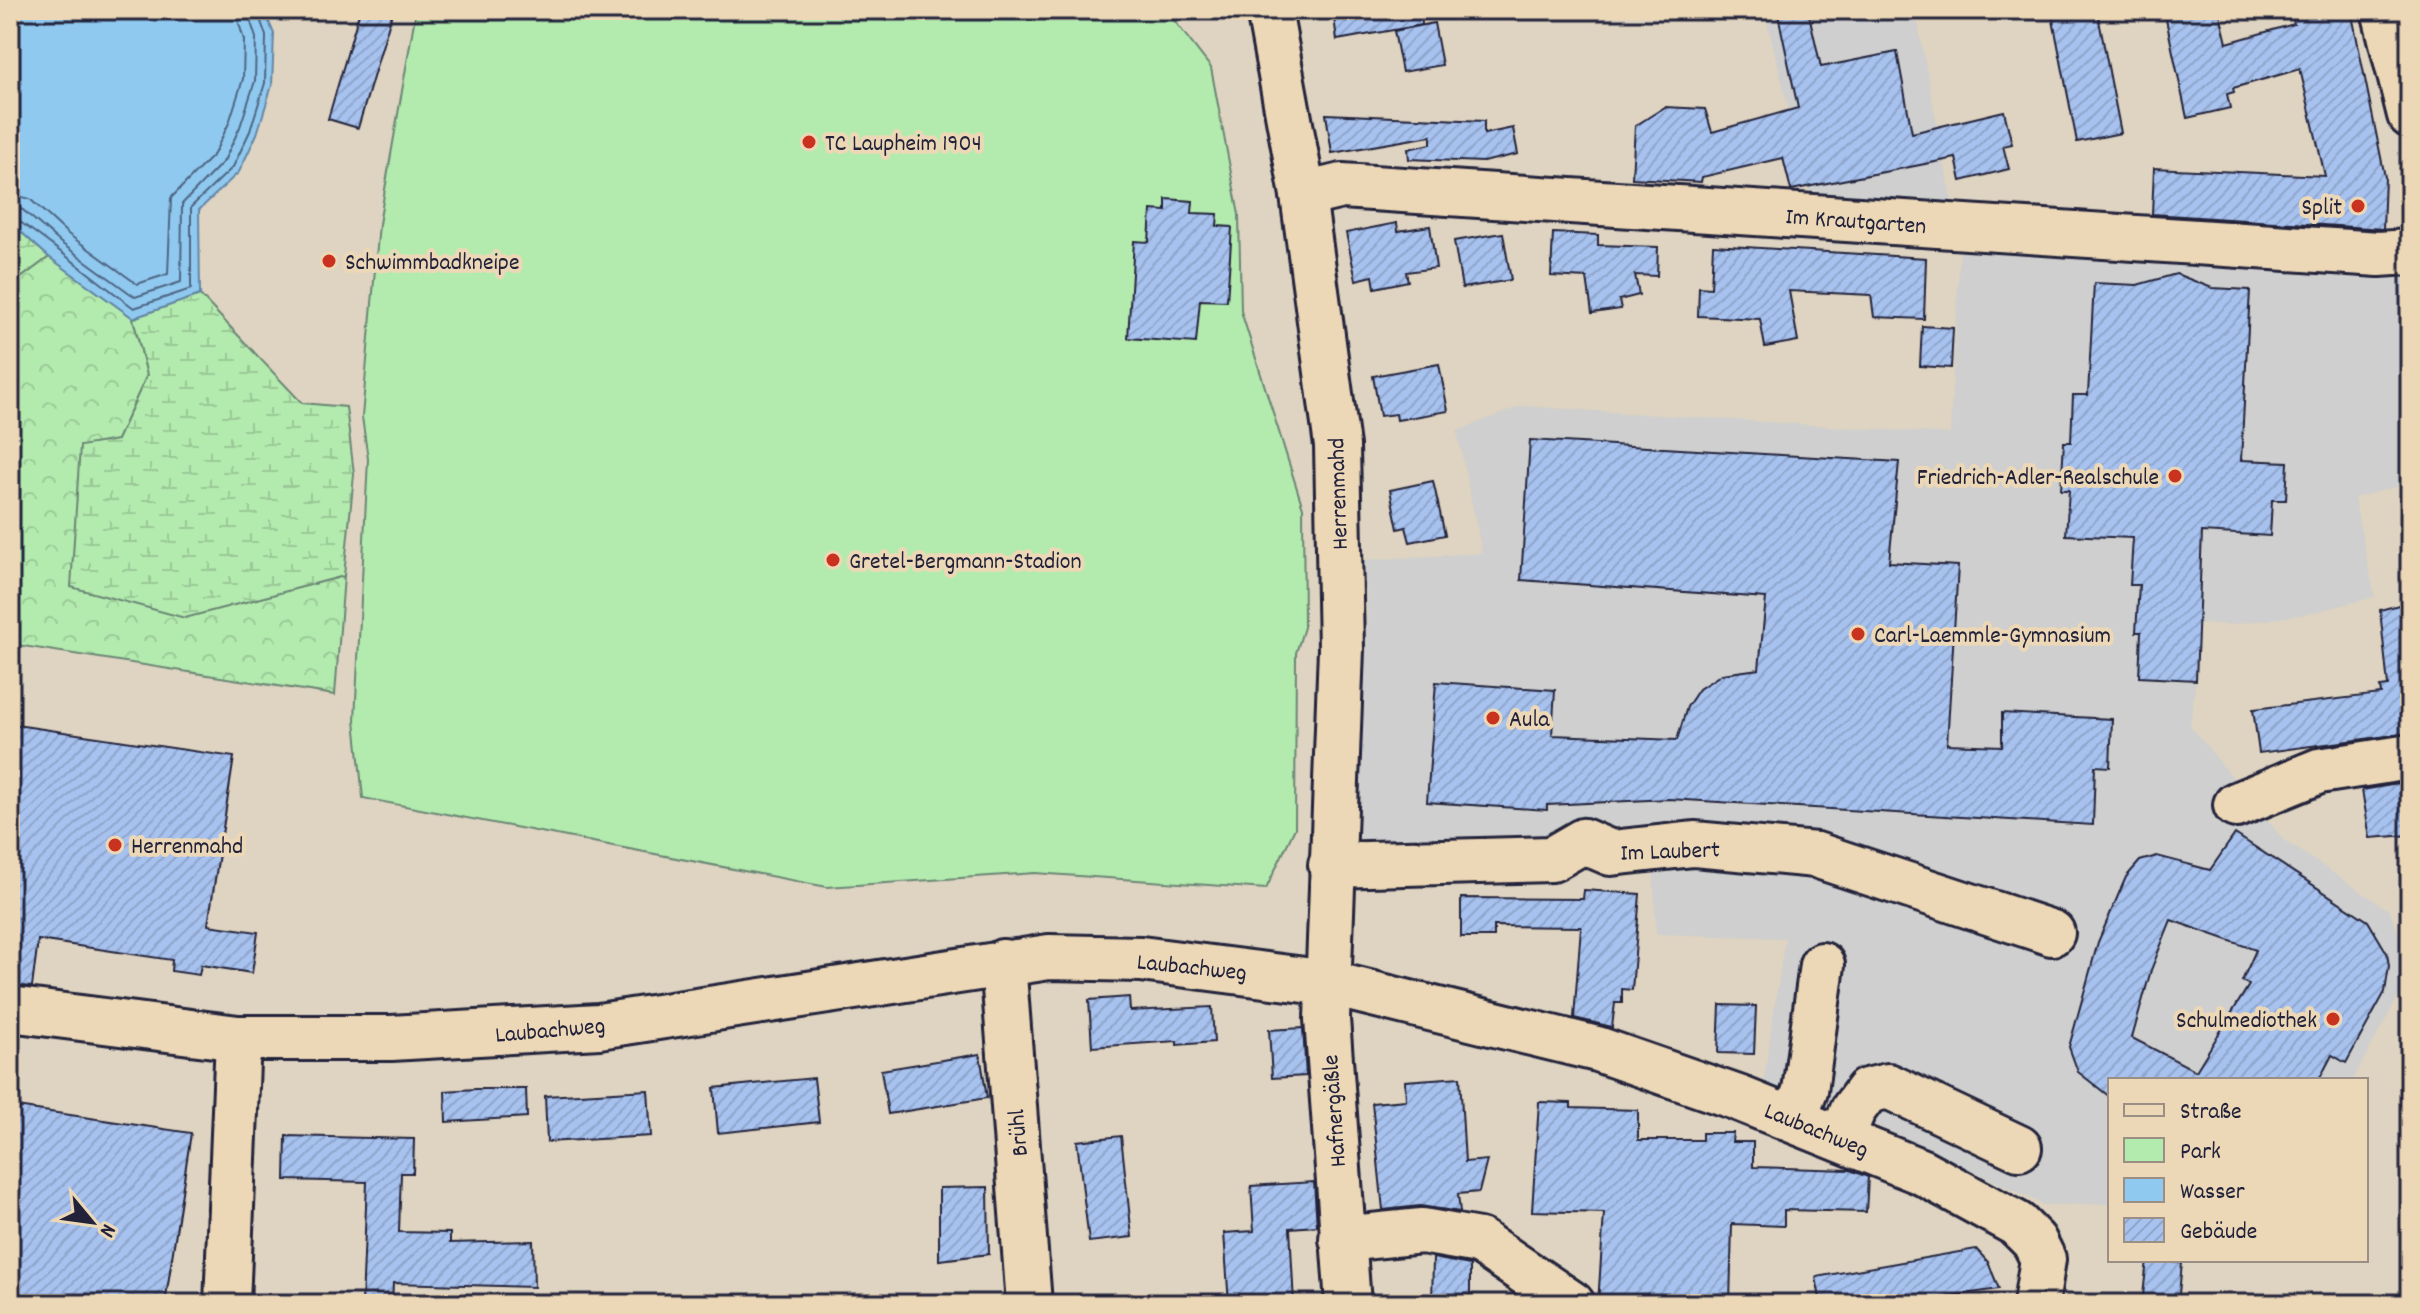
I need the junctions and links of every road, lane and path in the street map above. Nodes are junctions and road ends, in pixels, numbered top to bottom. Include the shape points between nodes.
1 (1269, 10) edge
2 (2384, 10) edge
3 (2410, 115) edge
4 (1303, 195) junction
5 (2410, 252) edge
6 (2410, 757) edge
7 (2236, 805) dead end
8 (1331, 865) junction
9 (2052, 933) dead end
10 (1003, 962) junction
11 (1822, 965) dead end
12 (1328, 983) junction
13 (10, 1009) edge
14 (238, 1038) junction
15 (1794, 1119) junction
16 (1842, 1137) junction
17 (2019, 1148) dead end
18 (1342, 1239) junction
19 (227, 1304) edge
20 (1029, 1304) edge
21 (1348, 1304) edge
22 (1572, 1304) edge
23 (2036, 1304) edge

1 - 4 street, Herrenmahd
2 - 3 street
4 - 5 street, Im Krautgarten via 1342,186
4 - 8 street, Herrenmahd via 1337,446 1341,649
6 - 7 street via 2319,771
8 - 9 street, Im Laubert via 1552,859 1583,841 1611,853 1694,844 1816,855
8 - 12 street, Herrenmahd
10 - 12 street, Laubachweg via 1141,959
10 - 14 street, Laubachweg via 599,1026 391,1038
10 - 20 street, Brühl
11 - 15 street via 1805,1091
12 - 15 street, Laubachweg via 1597,1049
12 - 18 street, Hafnergäßle
13 - 14 street, Laubachweg
14 - 19 street
15 - 16 street, Laubachweg
16 - 17 street via 1867,1091 1888,1086
16 - 23 street, Laubachweg via 1922,1172 2017,1224 2043,1259
18 - 21 street, Hafnergäßle
18 - 22 street via 1422,1231 1479,1241

